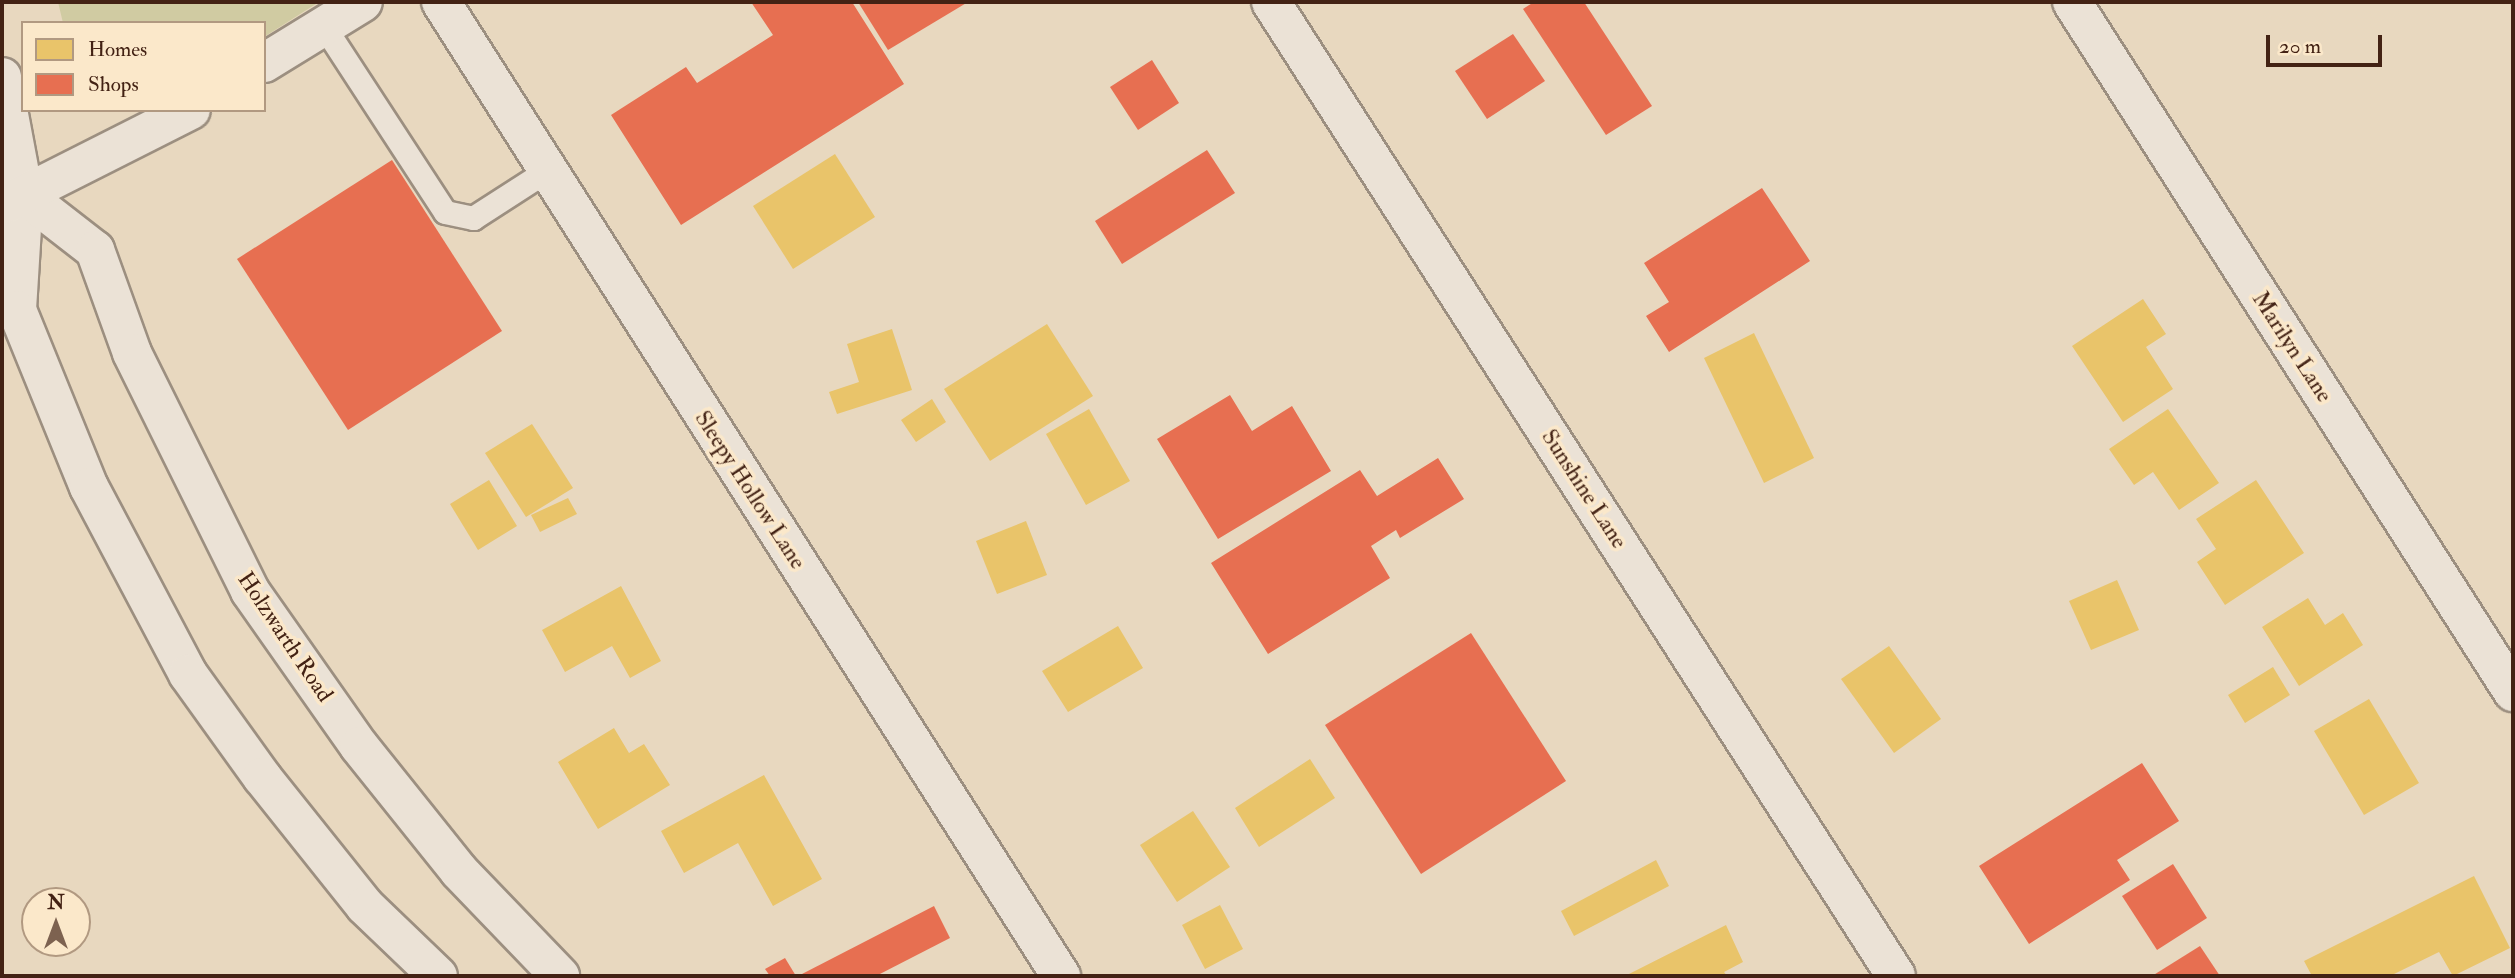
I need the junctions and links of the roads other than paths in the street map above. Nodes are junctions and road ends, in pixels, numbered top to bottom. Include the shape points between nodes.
1 (363, 2) edge
2 (441, 2) edge
3 (1271, 2) edge
4 (2072, 2) edge
5 (323, 25) junction
6 (266, 62) edge
7 (2, 77) edge
8 (187, 112) edge
9 (546, 171) junction
10 (13, 200) edge
11 (2, 351) edge
12 (47, 389) junction
13 (2513, 692) edge
14 (438, 976) edge
15 (560, 976) edge
16 (1062, 976) edge
17 (1896, 976) edge

1 - 5 street
2 - 9 street, Sleepy Hollow Lane
3 - 17 street, Sunshine Lane
4 - 13 street, Marilyn Lane
5 - 6 street
5 - 9 lane via 445,212 473,218
7 - 10 street
8 - 10 street
9 - 16 street, Sleepy Hollow Lane
10 - 12 street via 17,310
10 - 15 street, Holzwarth Road via 95,250 132,353 250,591 367,756 460,871
11 - 12 street
12 - 14 street via 89,487 188,674 262,777 365,906

